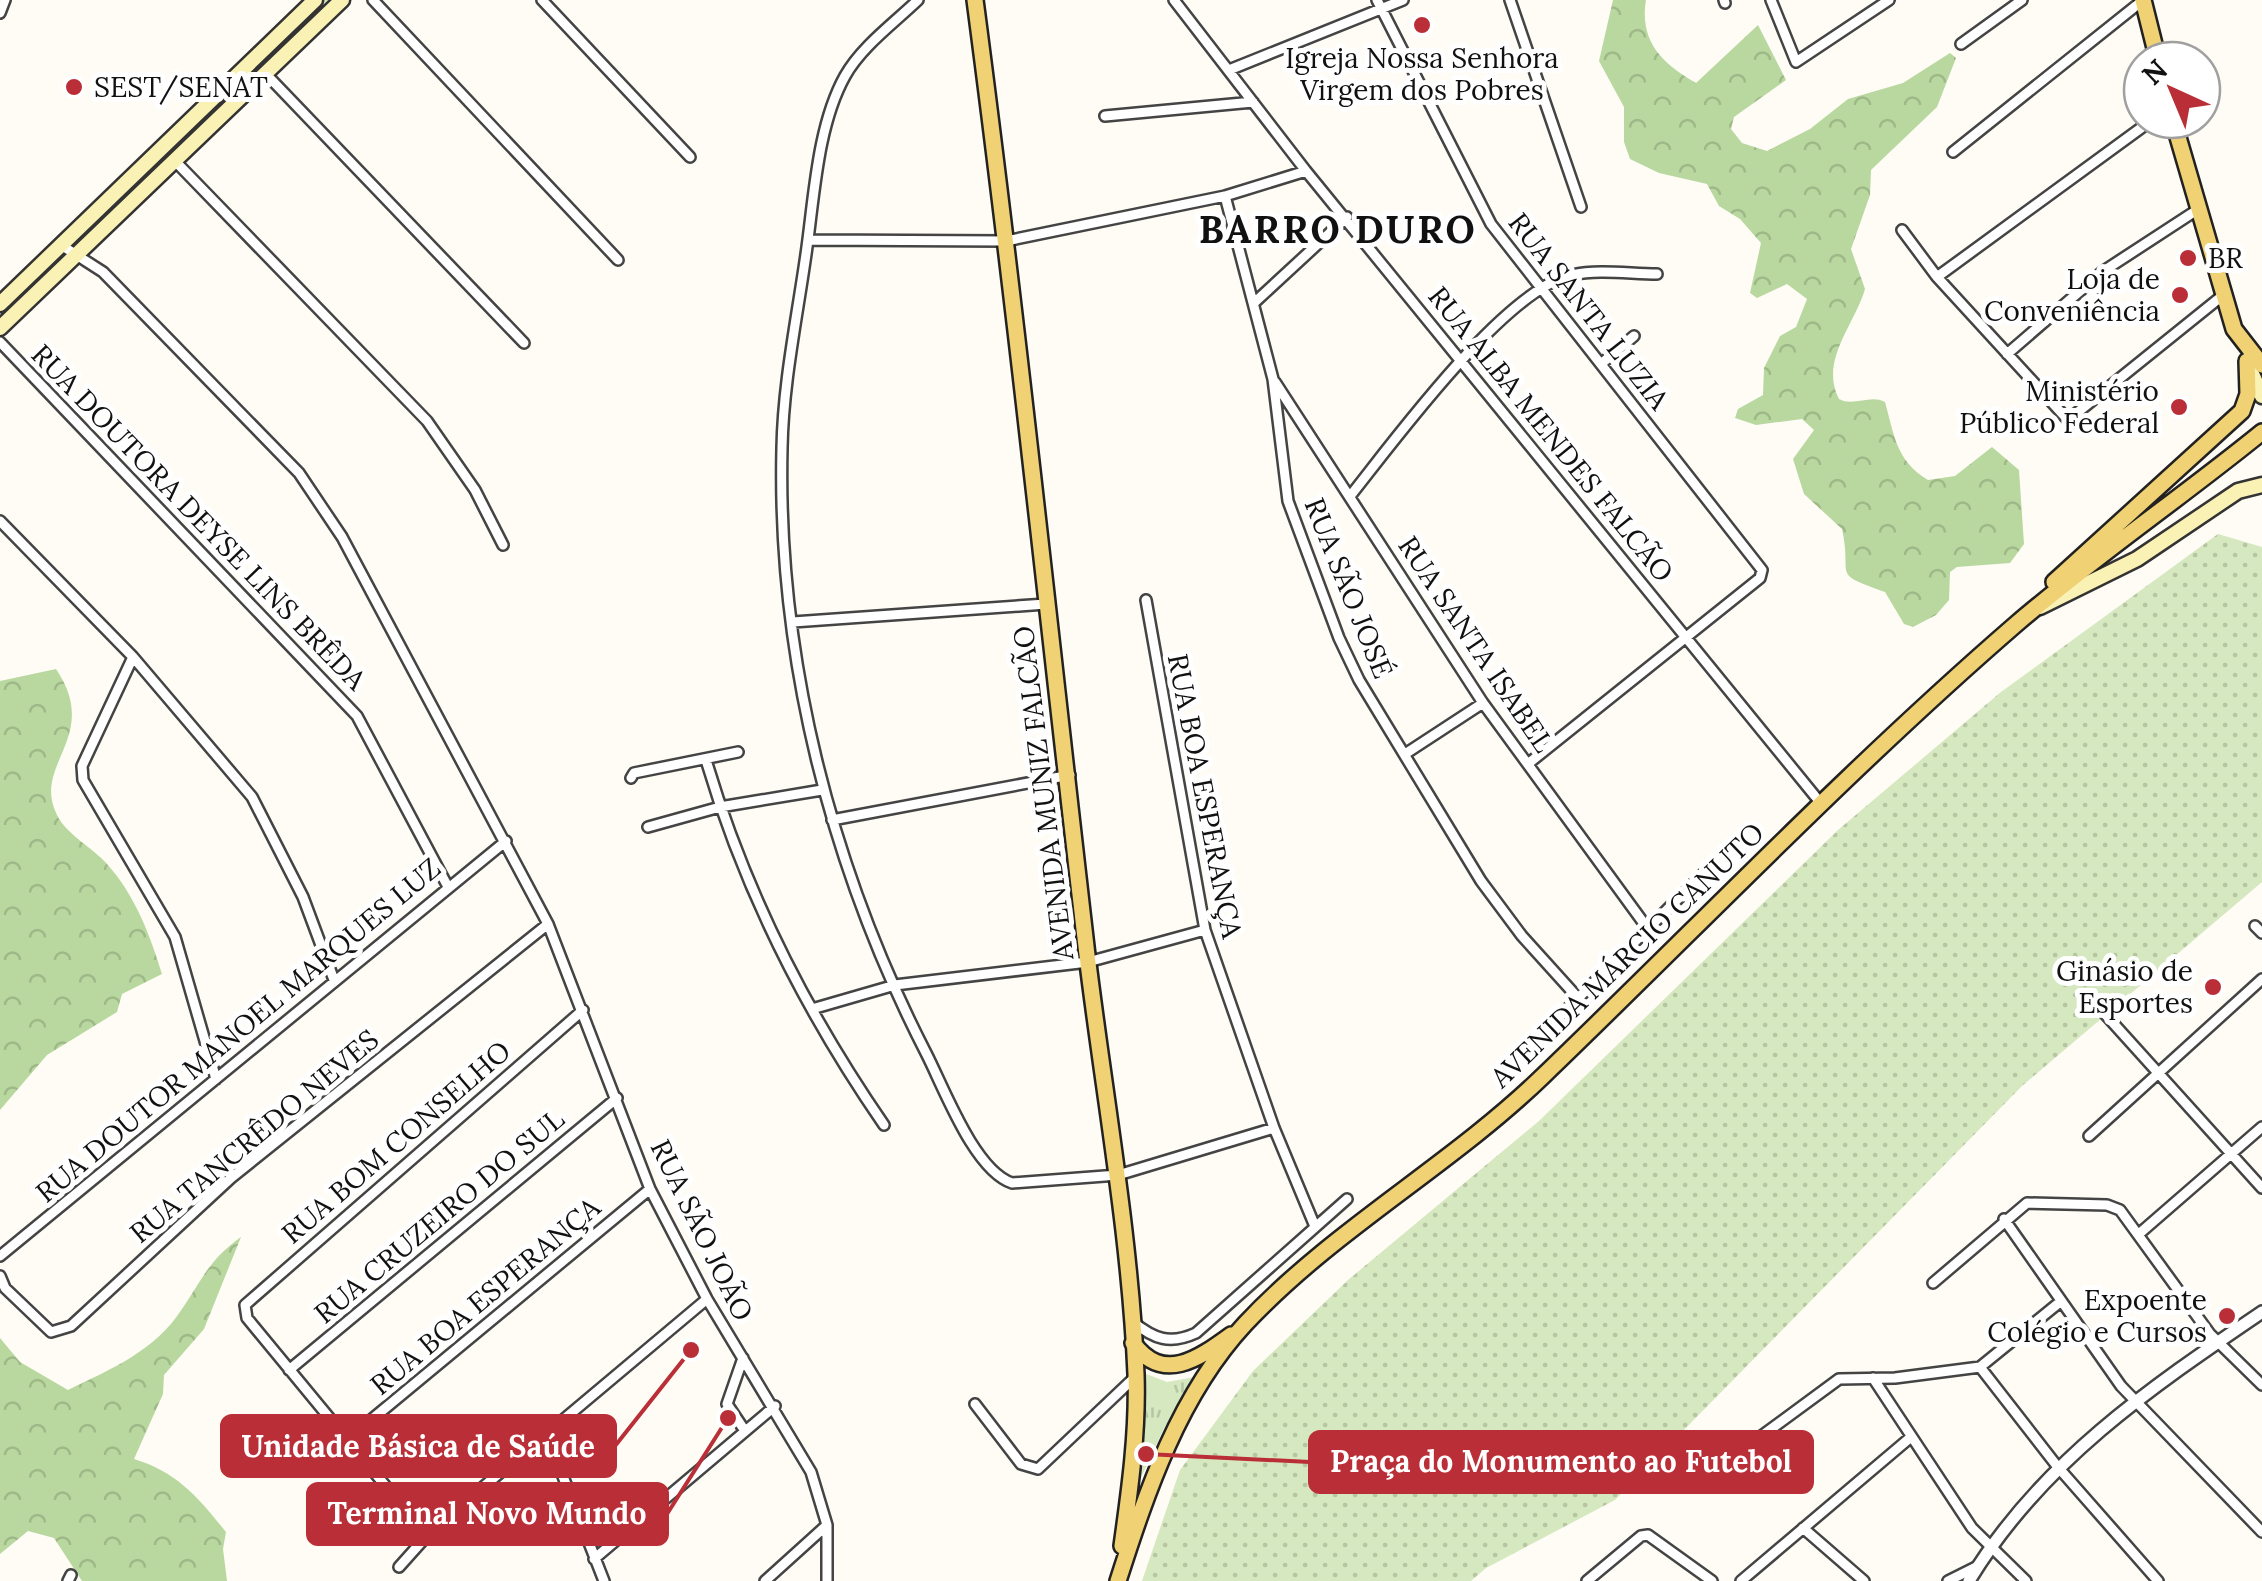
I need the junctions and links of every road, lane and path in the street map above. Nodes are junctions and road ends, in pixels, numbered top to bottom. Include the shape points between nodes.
1 (5, 0) edge
2 (315, 0) edge
3 (342, 0) edge
4 (373, 0) edge
5 (542, 0) edge
6 (918, 0) edge
7 (975, 0) edge
8 (1174, 0) edge
9 (1402, 0) edge
10 (1510, 0) edge
11 (1771, 0) edge
12 (1889, 0) edge
13 (2022, 0) edge
14 (2143, 0) edge
15 (1379, 4) edge
16 (0, 13) edge
17 (2153, 40) edge
18 (1960, 44) dead end
19 (1229, 70) junction
20 (266, 74) junction
21 (1253, 102) junction
22 (1106, 116) dead end
23 (2124, 140) edge
24 (2178, 140) edge
25 (1953, 152) dead end
26 (690, 157) dead end
27 (174, 160) junction
28 (1306, 170) junction
29 (1225, 196) junction
30 (1581, 206) dead end
31 (2196, 210) junction
32 (1347, 217) junction
33 (1902, 230) dead end
34 (808, 240) junction
35 (1006, 241) junction
36 (60, 246) junction
37 (78, 254) junction
38 (618, 260) dead end
39 (1657, 274) dead end
40 (1936, 277) junction
41 (1540, 290) junction
42 (2222, 296) junction
43 (1256, 302) junction
44 (0, 304) edge
45 (0, 328) edge
46 (1634, 336) dead end
47 (0, 342) edge
48 (524, 343) dead end
49 (2007, 354) junction
50 (1462, 357) junction
51 (2254, 360) edge
52 (1600, 364) junction
53 (1273, 379) junction
54 (2262, 396) edge
55 (2262, 432) edge
56 (2262, 485) edge
57 (1351, 495) junction
58 (0, 521) edge
59 (503, 546) dead end
60 (1146, 600) dead end
61 (1046, 604) junction
62 (2035, 609) junction
63 (793, 622) junction
64 (2014, 626) junction
65 (1685, 639) junction
66 (132, 658) junction
67 (1483, 703) junction
68 (738, 752) dead end
69 (1405, 754) junction
70 (706, 760) junction
71 (1529, 763) junction
72 (1070, 774) junction
73 (632, 778) dead end
74 (822, 790) junction
75 (1819, 801) junction
76 (720, 807) junction
77 (832, 820) junction
78 (648, 827) dead end
79 (506, 841) junction
80 (1712, 865) dead end
81 (447, 885) junction
82 (548, 924) junction
83 (1648, 929) junction
84 (1204, 930) junction
85 (1088, 962) junction
86 (2262, 979) edge
87 (334, 980) junction
88 (895, 986) junction
89 (1578, 998) junction
90 (2095, 1003) dead end
91 (812, 1009) junction
92 (582, 1010) junction
93 (1522, 1054) dead end
94 (2157, 1070) junction
95 (216, 1079) junction
96 (618, 1098) junction
97 (884, 1126) dead end
98 (2262, 1127) edge
99 (1274, 1128) junction
100 (2089, 1136) dead end
101 (2232, 1155) junction
102 (1118, 1174) junction
103 (2262, 1188) edge
104 (650, 1189) junction
105 (1347, 1198) dead end
106 (2004, 1218) junction
107 (1314, 1224) junction
108 (2140, 1233) junction
109 (0, 1256) edge
110 (0, 1276) edge
111 (1933, 1283) dead end
112 (707, 1299) junction
113 (2060, 1302) junction
114 (2262, 1312) edge
115 (1129, 1319) junction
116 (1246, 1324) junction
117 (2219, 1342) junction
118 (1133, 1343) junction
119 (743, 1358) junction
120 (1980, 1368) junction
121 (289, 1370) junction
122 (1136, 1376) junction
123 (1873, 1378) junction
124 (2262, 1385) edge
125 (2135, 1400) junction
126 (975, 1404) dead end
127 (774, 1406) junction
128 (745, 1432) junction
129 (546, 1433) junction
130 (1910, 1437) junction
131 (348, 1439) junction
132 (1722, 1465) dead end
133 (2057, 1466) junction
134 (826, 1524) junction
135 (1803, 1528) junction
136 (2262, 1532) edge
137 (426, 1535) junction
138 (1991, 1547) junction
139 (594, 1559) junction
140 (1978, 1566) junction
141 (399, 1567) dead end
142 (604, 1581) edge
143 (765, 1581) edge
144 (827, 1581) edge
145 (1118, 1581) edge
146 (1587, 1581) edge
147 (1712, 1581) edge
148 (1740, 1581) edge
149 (1864, 1581) edge
150 (1948, 1581) edge
151 (1969, 1581) edge
152 (2026, 1581) edge
153 (2158, 1581) edge

1 - 16 street
2 - 36 main road
3 - 20 main road
4 - 38 street
5 - 26 street
6 - 34 street via 845,75 828,122
7 - 35 main road, AVENIDA MUNIZ FALCÃO
8 - 19 street, RUA ALBA MENDES FALCÃO
9 - 15 street
10 - 30 street
11 - 12 street via 1794,62
13 - 18 street
14 - 17 main road
14 - 25 street
15 - 19 street
15 - 41 street, RUA SANTA LUZIA via 1491,224
19 - 21 street, RUA ALBA MENDES FALCÃO
20 - 27 main road
20 - 48 street
21 - 22 street
21 - 28 street, RUA ALBA MENDES FALCÃO
23 - 40 street
24 - 31 main road
27 - 37 main road
27 - 59 street via 427,421
28 - 29 street
28 - 32 street, RUA ALBA MENDES FALCÃO
29 - 35 street
29 - 43 street, RUA SÃO JOSÉ
31 - 42 main road
31 - 49 street via 2102,272
32 - 43 street
32 - 50 street, RUA ALBA MENDES FALCÃO
33 - 40 street
34 - 35 street
34 - 63 street via 782,448
35 - 61 main road, AVENIDA MUNIZ FALCÃO
36 - 37 street, RUA SÃO JOÃO
36 - 44 main road
37 - 45 main road
37 - 79 street, RUA SÃO JOÃO via 116,285 320,498
39 - 41 street via 1575,274
40 - 49 street
41 - 50 street
41 - 52 street, RUA SANTA LUZIA
42 - 49 street via 2068,420
42 - 51 main road
43 - 53 street, RUA SÃO JOSÉ
46 - 52 street
47 - 81 street, RUA DOUTORA DEYSE LINS BRÊDA via 347,703
50 - 57 street
50 - 65 street, RUA ALBA MENDES FALCÃO
51 - 54 main road
51 - 64 main road via 2242,411
52 - 65 street, RUA SANTA LUZIA via 1762,570
53 - 57 street, RUA SANTA ISABEL
53 - 69 street, RUA SÃO JOSÉ via 1297,535 1359,680
55 - 62 main road, AVENIDA MÁRCIO CANUTO
56 - 62 main road via 2238,492 2137,559
57 - 67 street, RUA SANTA ISABEL
58 - 66 street
60 - 84 street, RUA BOA ESPERANÇA
61 - 63 street
61 - 72 main road, AVENIDA MUNIZ FALCÃO
62 - 64 main road, AVENIDA MÁRCIO CANUTO
63 - 74 street
64 - 75 main road, AVENIDA MÁRCIO CANUTO
65 - 71 street
65 - 75 street, RUA ALBA MENDES FALCÃO
66 - 87 street via 252,797 303,897
66 - 95 street via 82,766 83,780 174,936
67 - 69 street
67 - 71 street, RUA SANTA ISABEL
68 - 70 street
69 - 89 street, RUA SÃO JOSÉ via 1496,902
70 - 73 street
70 - 76 street
71 - 83 street, RUA SANTA ISABEL
72 - 77 street
72 - 85 main road, AVENIDA MUNIZ FALCÃO
74 - 76 street
74 - 77 street
75 - 116 main road, AVENIDA MÁRCIO CANUTO via 1542,1077 1341,1238
76 - 78 street
76 - 91 street via 760,912
77 - 88 street
79 - 81 street, RUA DOUTOR MANOEL MARQUES LUZ
79 - 82 street, RUA SÃO JOÃO
80 - 83 street
81 - 87 street, RUA DOUTOR MANOEL MARQUES LUZ
82 - 92 street, RUA SÃO JOÃO
82 - 110 street, RUA TANCRÊDO NEVES via 230,1178 64,1330 56,1334 40,1324
83 - 89 street
84 - 85 street
84 - 99 street, RUA BOA ESPERANÇA
85 - 88 street
85 - 102 main road, AVENIDA MUNIZ FALCÃO
86 - 94 street
87 - 95 street, RUA DOUTOR MANOEL MARQUES LUZ
88 - 91 street
88 - 102 street via 996,1176 1012,1183
89 - 93 street
90 - 94 street
91 - 97 street
92 - 96 street, RUA SÃO JOÃO
92 - 121 street, RUA BOM CONSELHO via 249,1300 244,1312
94 - 100 street
94 - 101 street
95 - 109 street, RUA DOUTOR MANOEL MARQUES LUZ
96 - 104 street, RUA SÃO JOÃO
96 - 121 street, RUA CRUZEIRO DO SUL
98 - 101 street
99 - 102 street
99 - 107 street, RUA BOA ESPERANÇA
101 - 103 street
101 - 108 street
102 - 115 main road, AVENIDA MUNIZ FALCÃO
104 - 112 street, RUA SÃO JOÃO
104 - 131 street, RUA BOA ESPERANÇA
105 - 107 street
106 - 108 street via 2027,1203 2107,1205
106 - 111 street
106 - 113 street
107 - 115 street via 1196,1332 1156,1339
108 - 117 street
112 - 119 street, RUA SÃO JOÃO
112 - 129 street
113 - 120 street
113 - 125 street
114 - 117 street
115 - 118 main road, AVENIDA MUNIZ FALCÃO
116 - 118 main road via 1179,1366 1157,1364
116 - 145 main road, AVENIDA MÁRCIO CANUTO via 1183,1413
117 - 124 street
117 - 125 street
118 - 122 main road, AVENIDA MUNIZ FALCÃO
119 - 127 street, RUA SÃO JOÃO
119 - 128 street via 726,1404
120 - 123 street
120 - 133 street
121 - 131 street
122 - 126 street via 1038,1469 1021,1464
122 - 145 main road, AVENIDA MUNIZ FALCÃO via 1133,1468
123 - 130 street
123 - 132 street via 1832,1382
125 - 133 street
125 - 136 street
127 - 128 street
127 - 134 street, RUA SÃO JOÃO via 811,1472
128 - 139 street
129 - 137 street
129 - 139 street
130 - 135 street
130 - 138 street
131 - 137 street
133 - 138 street
133 - 153 street
134 - 143 street
134 - 144 street, RUA SÃO JOÃO
135 - 148 street
135 - 149 street
137 - 141 street
138 - 140 street
138 - 152 street
139 - 142 street
140 - 150 street
140 - 151 street
146 - 147 street via 1648,1535

